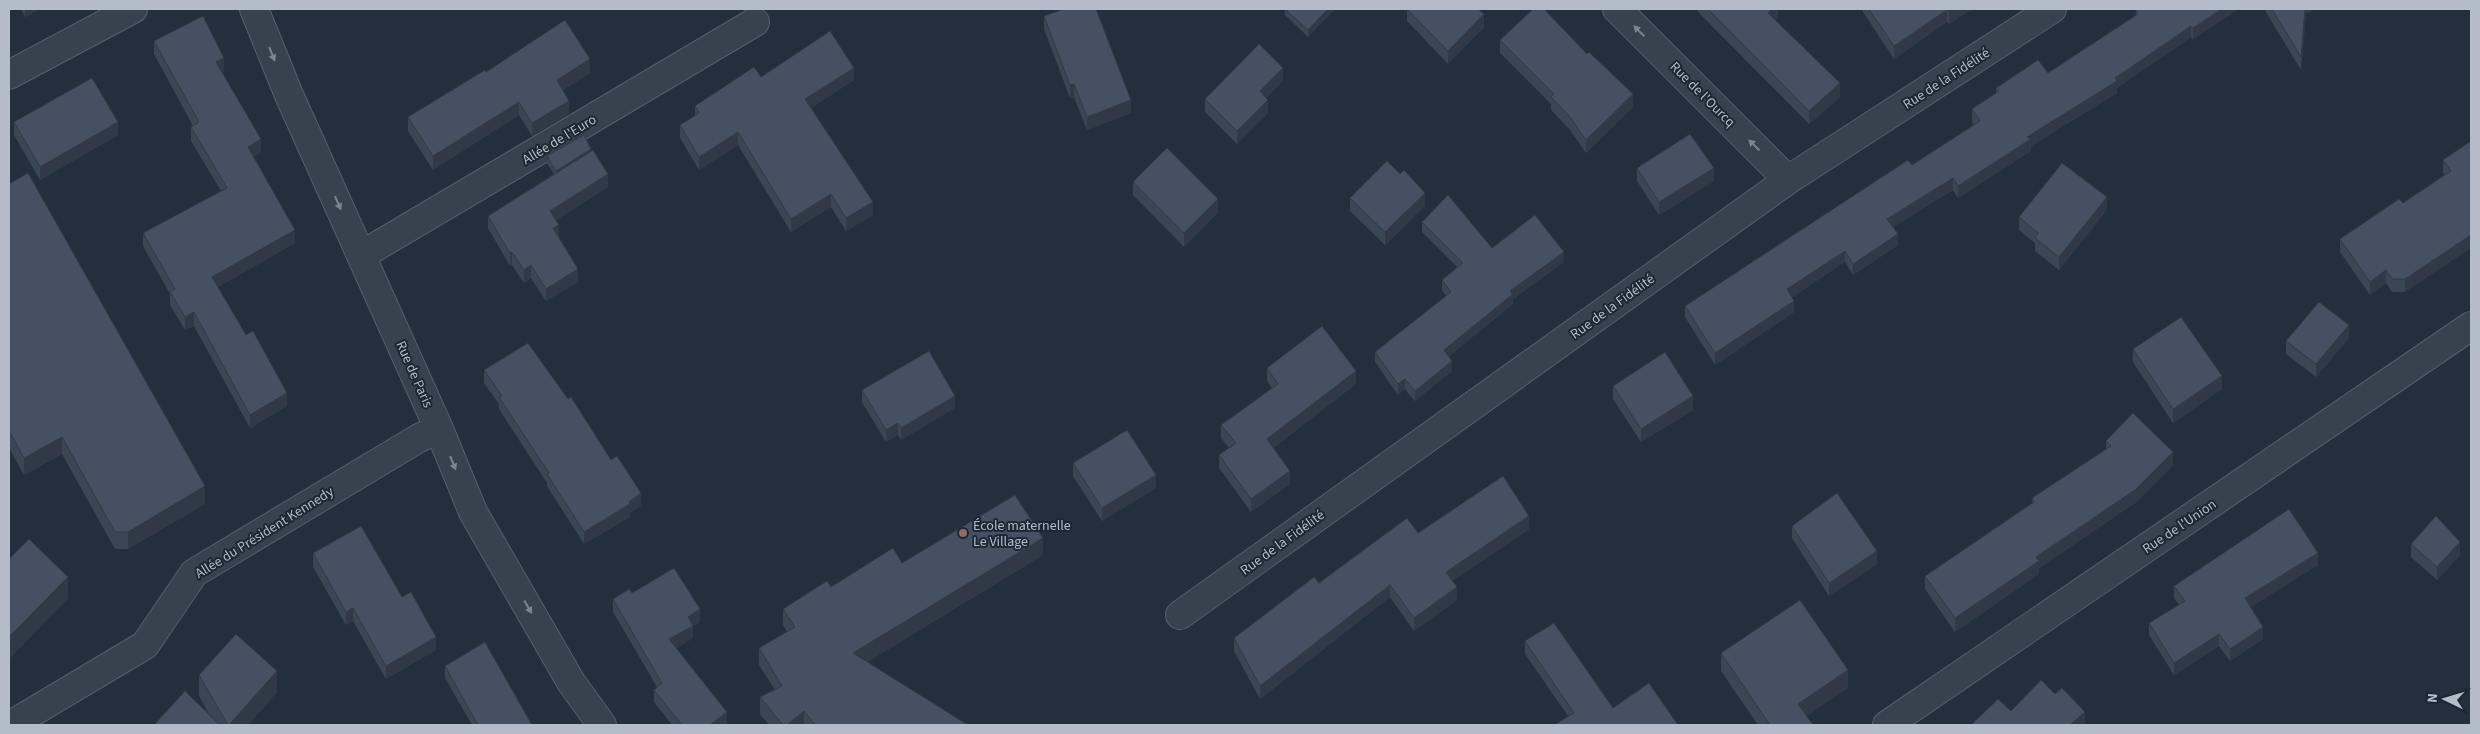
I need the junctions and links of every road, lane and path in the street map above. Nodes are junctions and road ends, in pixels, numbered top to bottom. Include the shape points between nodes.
1 (132, 9) edge
2 (254, 9) edge
3 (1617, 9) edge
4 (2052, 9) edge
5 (755, 22) dead end
6 (9, 75) edge
7 (1788, 180) junction
8 (362, 255) junction
9 (2471, 326) edge
10 (439, 429) junction
11 (1180, 615) dead end
12 (11, 725) edge
13 (602, 725) edge
14 (1886, 725) edge

1 - 6 street
2 -> 8 street, Rue de Paris
7 -> 3 street, Rue de l'Ourcq
4 - 7 street, Rue de la Fidélité
5 - 8 street, Allée de l'Euro
7 - 11 street, Rue de la Fidélité
8 - 10 street, Rue de Paris
9 - 14 street, Rue de l'Union
10 - 12 street, Allée du Président Kennedy via 194,573 145,645
10 -> 13 street, Rue de Paris via 473,512 571,682

